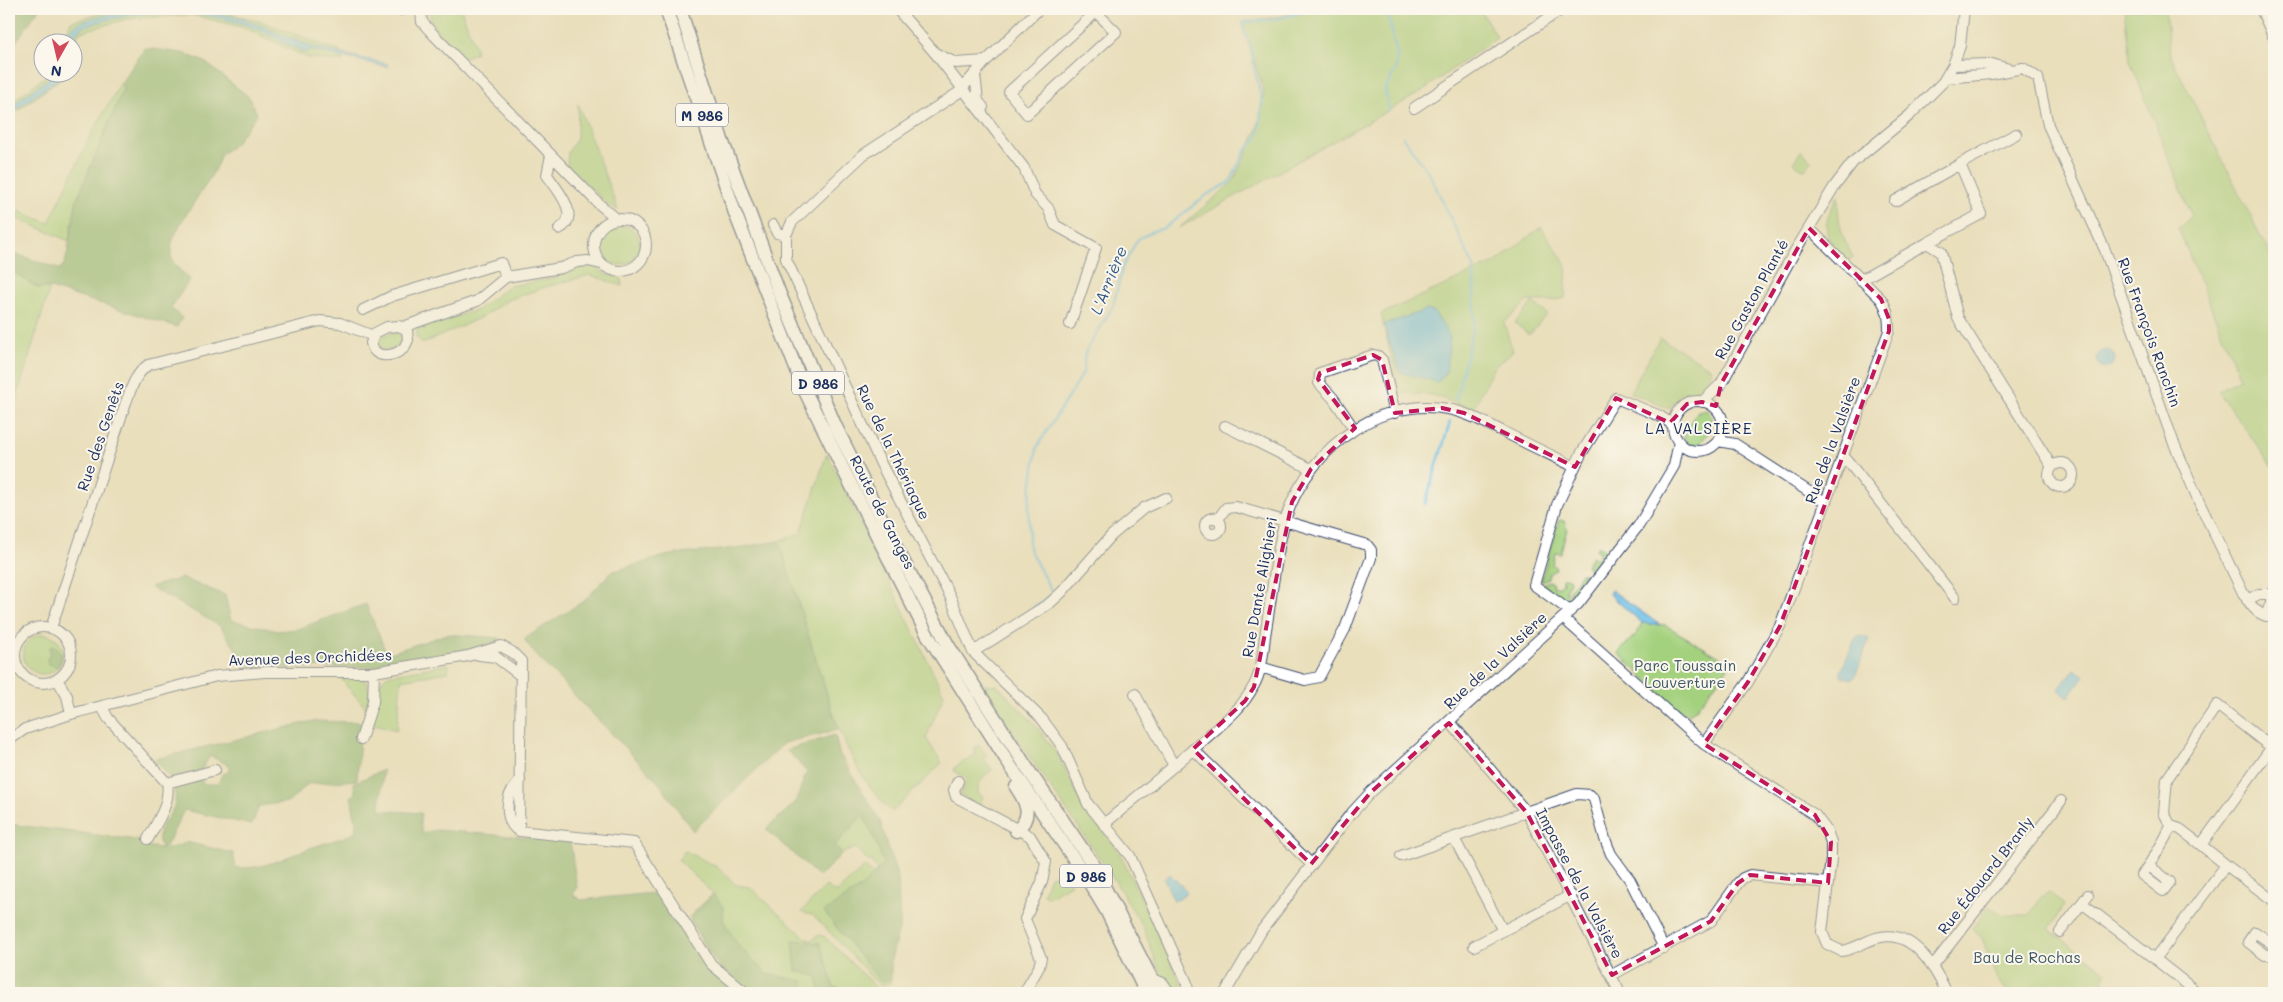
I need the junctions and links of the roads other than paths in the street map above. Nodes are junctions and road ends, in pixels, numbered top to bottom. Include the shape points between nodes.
1 (680, 9) edge
2 (685, 9) edge
3 (897, 9) edge
4 (1039, 9) edge
5 (1562, 9) edge
6 (1964, 9) edge
7 (2262, 9) edge
8 (1094, 10) edge
9 (666, 12) edge
10 (421, 13) edge
11 (2274, 38) edge
12 (691, 39) junction
13 (935, 53) junction
14 (986, 61) junction
15 (1953, 65) junction
16 (2008, 69) junction
17 (975, 74) junction
18 (1946, 78) junction
19 (961, 89) junction
20 (1414, 108) dead end
21 (992, 126) junction
22 (2016, 134) dead end
23 (551, 155) junction
24 (1960, 164) junction
25 (1895, 201) dead end
26 (599, 204) junction
27 (735, 213) joint
28 (617, 219) junction
29 (602, 225) junction
30 (773, 225) dead end
31 (1809, 228) junction
32 (559, 229) dead end
33 (786, 235) junction
34 (1927, 243) junction
35 (593, 249) junction
36 (577, 262) junction
37 (601, 264) junction
38 (506, 277) junction
39 (1861, 280) junction
40 (363, 310) dead end
41 (1070, 324) dead end
42 (403, 327) junction
43 (373, 336) junction
44 (1721, 384) junction
45 (1702, 402) junction
46 (1716, 408) junction
47 (1395, 413) junction
48 (1676, 414) junction
49 (1660, 416) junction
50 (1674, 425) junction
51 (1225, 426) dead end
52 (1354, 429) junction
53 (1723, 429) junction
54 (1718, 441) junction
55 (1680, 442) junction
56 (1735, 444) junction
57 (1693, 450) junction
58 (1843, 455) junction
59 (1674, 466) junction
60 (1575, 467) junction
61 (2052, 467) dead end
62 (1311, 468) junction
63 (1166, 498) dead end
64 (1825, 502) junction
65 (1218, 519) dead end
66 (1285, 522) junction
67 (1955, 598) dead end
68 (2248, 600) junction
69 (1566, 615) junction
70 (51, 628) junction
71 (13, 644) edge
72 (973, 652) junction
73 (468, 656) junction
74 (1260, 667) junction
75 (374, 672) junction
76 (521, 676) junction
77 (57, 680) junction
78 (1135, 694) dead end
79 (102, 707) junction
80 (71, 714) junction
81 (1450, 722) junction
82 (361, 739) dead end
83 (9, 740) edge
84 (1704, 744) junction
85 (2273, 745) edge
86 (1193, 750) junction
87 (1174, 766) junction
88 (1011, 767) junction
89 (215, 770) dead end
90 (958, 781) dead end
91 (167, 783) junction
92 (2061, 801) dead end
93 (1527, 813) junction
94 (1104, 824) junction
95 (2171, 826) junction
96 (1016, 831) junction
97 (1454, 838) junction
98 (148, 839) dead end
99 (2201, 845) junction
100 (1400, 856) dead end
101 (1311, 864) junction
102 (2226, 865) junction
103 (2148, 866) dead end
104 (1828, 883) junction
105 (1571, 895) junction
106 (2274, 901) edge
107 (1503, 931) junction
108 (2060, 932) dead end
109 (2274, 945) edge
110 (1474, 946) dead end
111 (1664, 948) junction
112 (2274, 956) edge
113 (2155, 959) junction
114 (1932, 967) junction
115 (1612, 975) junction
116 (1152, 979) junction
117 (1187, 988) edge
118 (1225, 991) edge
119 (746, 993) edge
120 (1024, 993) edge
121 (1146, 993) edge
122 (1158, 993) edge
123 (1170, 993) edge
124 (1196, 993) edge
125 (1620, 993) edge
126 (1947, 993) edge
127 (2198, 993) edge

1 - 12 main road, Route de Ganges
2 - 12 main road
3 - 13 street
4 - 14 street
5 - 20 street
6 - 15 street via 1960,46
7 - 11 street
8 - 8 street via 1009,92 1027,114 1116,32
9 - 27 main road, Route de Ganges / M 986
10 - 23 street via 422,22 465,69
12 - 116 main road, Route de Ganges / D 986 via 722,140 780,292 850,456 948,646 1092,863
13 - 14 street via 956,63
13 - 19 street
14 - 17 street
15 - 16 street, Rue François Ranchin via 1992,64
15 - 18 street
16 - 18 street, Rue François Ranchin via 1991,74
16 - 68 street, Rue François Ranchin via 2023,68 2038,78 2048,125 2104,250 2173,441
17 - 19 street
17 - 21 street via 978,101
18 - 31 street via 1910,115 1853,162
19 - 21 street
19 - 33 street via 863,155 792,222
21 - 41 street via 1024,168 1035,194 1048,208 1055,225 1096,248
22 - 24 street
23 - 26 street
23 - 32 street via 547,175 566,204 570,218 566,226
24 - 25 street
24 - 34 street via 1981,214
26 - 28 street
26 - 29 street
27 - 88 main road, Route de Ganges / D 986 via 804,389 843,469 927,634
28 - 29 street
28 - 37 street via 633,222 640,228 646,251 639,264 626,271 617,272
29 - 35 street
30 - 33 street via 777,233
31 - 39 street, Rue de la Valsière
31 - 44 street, Rue Gaston Planté
33 - 72 street, Rue de la Thériaque via 786,259 881,464 950,596
34 - 39 street
34 - 61 street via 1941,252 1958,318
35 - 36 street
35 - 37 street
36 - 37 street
36 - 38 street via 561,268
38 - 40 street via 501,262 392,296
38 - 42 street via 477,300
39 - 58 street, Rue de la Valsière via 1886,306 1889,331
42 - 43 street via 387,327
42 - 43 street via 408,335 407,344 392,355 376,352 372,346
43 - 70 street, Rue des Genêts via 340,323 320,321 148,366 137,374
44 - 45 street, Rue Gaston Planté
44 - 46 street, Rue Gaston Planté
45 - 46 street
45 - 48 street, Rue Gaston Planté via 1687,404
46 - 53 street via 1723,421
47 - 52 street, Rue Dante Alighieri
47 - 52 street via 1382,360 1378,356 1320,374 1319,383
47 - 60 street, Rue Dante Alighieri via 1442,408 1464,413
48 - 49 street
48 - 50 street
49 - 50 street
49 - 60 street via 1616,398
50 - 55 street
51 - 62 street
52 - 62 street, Rue Dante Alighieri
53 - 54 street
53 - 56 street
54 - 56 street
54 - 57 street via 1707,449
55 - 57 street
55 - 59 street
56 - 64 street
57 - 59 street
58 - 64 street, Rue de la Valsière
58 - 67 street
59 - 69 street via 1628,540
60 - 69 street via 1557,505 1534,585
62 - 66 street, Rue Dante Alighieri via 1298,488
63 - 72 street via 1144,508 1111,536 1050,602
64 - 84 street, Rue de la Valsière via 1773,640
65 - 66 street via 1230,506
66 - 74 street, Rue Dante Alighieri
66 - 74 street via 1367,545 1371,558 1345,630 1319,677 1305,680
68 - 68 street, Rue François Ranchin via 2259,614 2266,616 2272,602 2271,594 2259,594
69 - 81 street, Rue de la Valsière
69 - 84 street, Rue de la Valsière
70 - 71 street via 30,630
70 - 77 street via 62,634 71,652 69,665
71 - 77 street via 16,662 24,676 40,683
72 - 94 street via 1053,732 1088,804
73 - 75 street, Avenue des Orchidées
73 - 76 street via 492,655
73 - 76 street, Avenue des Orchidées via 500,646 520,658
74 - 86 street, Rue Dante Alighieri via 1254,687 1245,701
75 - 79 street, Avenue des Orchidées via 236,673
75 - 82 street via 373,702
76 - 119 street via 519,831 634,843 711,964
77 - 80 street via 67,696
78 - 87 street
79 - 80 street, Avenue des Orchidées
79 - 91 street via 108,718
80 - 83 street, Avenue des Orchidées via 25,729
81 - 93 street, Impasse de la Valsière
81 - 101 street, Rue de la Valsière via 1371,792
84 - 104 street via 1820,820 1831,842
85 - 95 street via 2216,705 2169,773 2164,814
85 - 99 street
86 - 87 street, Rue Dante Alighieri
86 - 101 street
87 - 94 street, Rue Dante Alighieri
88 - 96 main road via 1010,778 1025,800 1026,809 1025,822
88 - 121 main road, Route de Ganges / D 986 via 1107,912
89 - 91 street
90 - 96 street via 954,790 956,797
91 - 98 street via 166,804
92 - 114 street, Rue Édouard Branly
93 - 97 street
93 - 105 street, Impasse de la Valsière
93 - 111 street via 1577,794 1585,793 1594,798 1611,854 1630,880
94 - 117 street via 1130,856
95 - 99 street
95 - 103 street via 2163,845
96 - 120 street via 1033,840 1046,866 1026,916 1041,958 1038,970
97 - 100 street
97 - 107 street
99 - 102 street
101 - 118 street, Rue de la Valsière via 1262,930
102 - 106 street
102 - 113 street
104 - 111 street via 1750,875 1743,878 1710,921
104 - 114 street via 1822,932 1827,944 1836,950 1845,950 1883,936 1901,938 1912,944
105 - 107 street
105 - 115 street, Impasse de la Valsière
107 - 110 street
108 - 113 street via 2085,899
109 - 112 street via 2255,932 2248,942 2265,955
111 - 115 street
113 - 127 street
114 - 126 street
115 - 125 street, Impasse de la Valsière
116 - 122 main road, Route de Ganges / D 986
116 - 123 street via 1163,983
117 - 124 street

